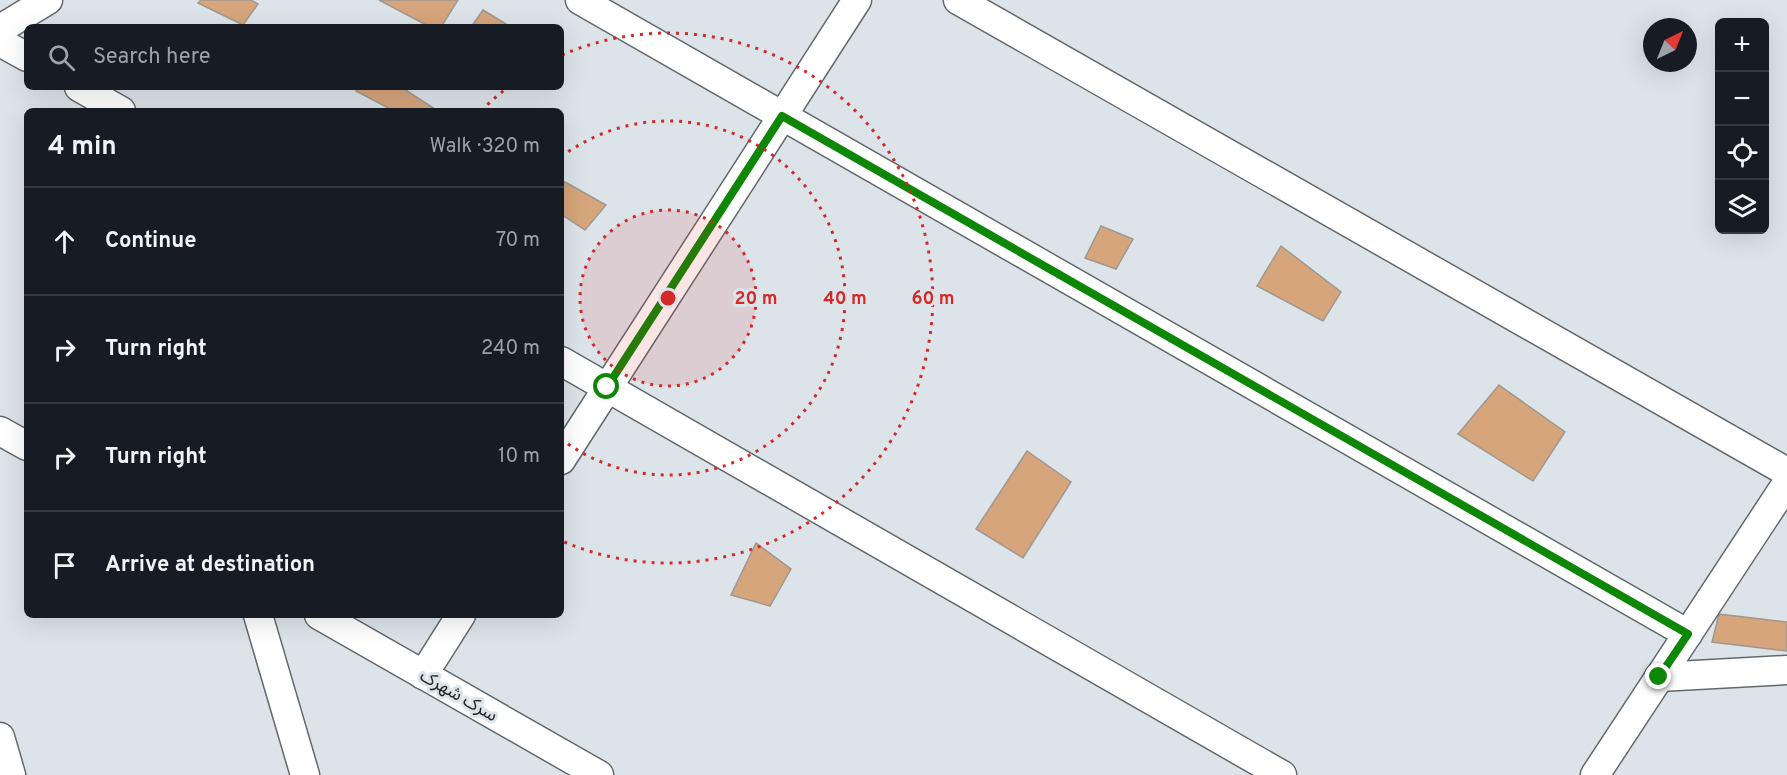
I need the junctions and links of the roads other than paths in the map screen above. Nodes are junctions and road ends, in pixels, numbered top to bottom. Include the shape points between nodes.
1 (48, 0) edge
2 (580, 0) edge
3 (857, 0) edge
4 (958, 0) edge
5 (0, 29) edge
6 (0, 42) edge
7 (24, 55) edge
8 (84, 90) edge
9 (116, 108) edge
10 (782, 116) junction
11 (564, 363) edge
12 (607, 387) junction
13 (0, 431) edge
14 (24, 445) edge
15 (564, 454) edge
16 (1787, 472) edge
17 (1787, 483) edge
18 (259, 618) edge
19 (325, 618) edge
20 (459, 618) edge
21 (1688, 634) junction
22 (1787, 670) edge
23 (423, 675) junction
24 (1659, 677) junction
25 (0, 738) edge
26 (11, 775) edge
27 (305, 775) edge
28 (599, 775) edge
29 (1282, 775) edge
30 (1595, 775) edge

1 - 5 street
2 - 10 street
3 - 10 street
4 - 16 street
6 - 7 street
8 - 9 street
10 - 12 street
10 - 21 street
11 - 12 street
12 - 15 street
12 - 29 street
13 - 14 street
17 - 21 street
18 - 27 street
19 - 23 street, سرک شهرک
20 - 23 street
21 - 24 street
22 - 24 street
23 - 28 street, سرک شهرک
24 - 30 street
25 - 26 street

